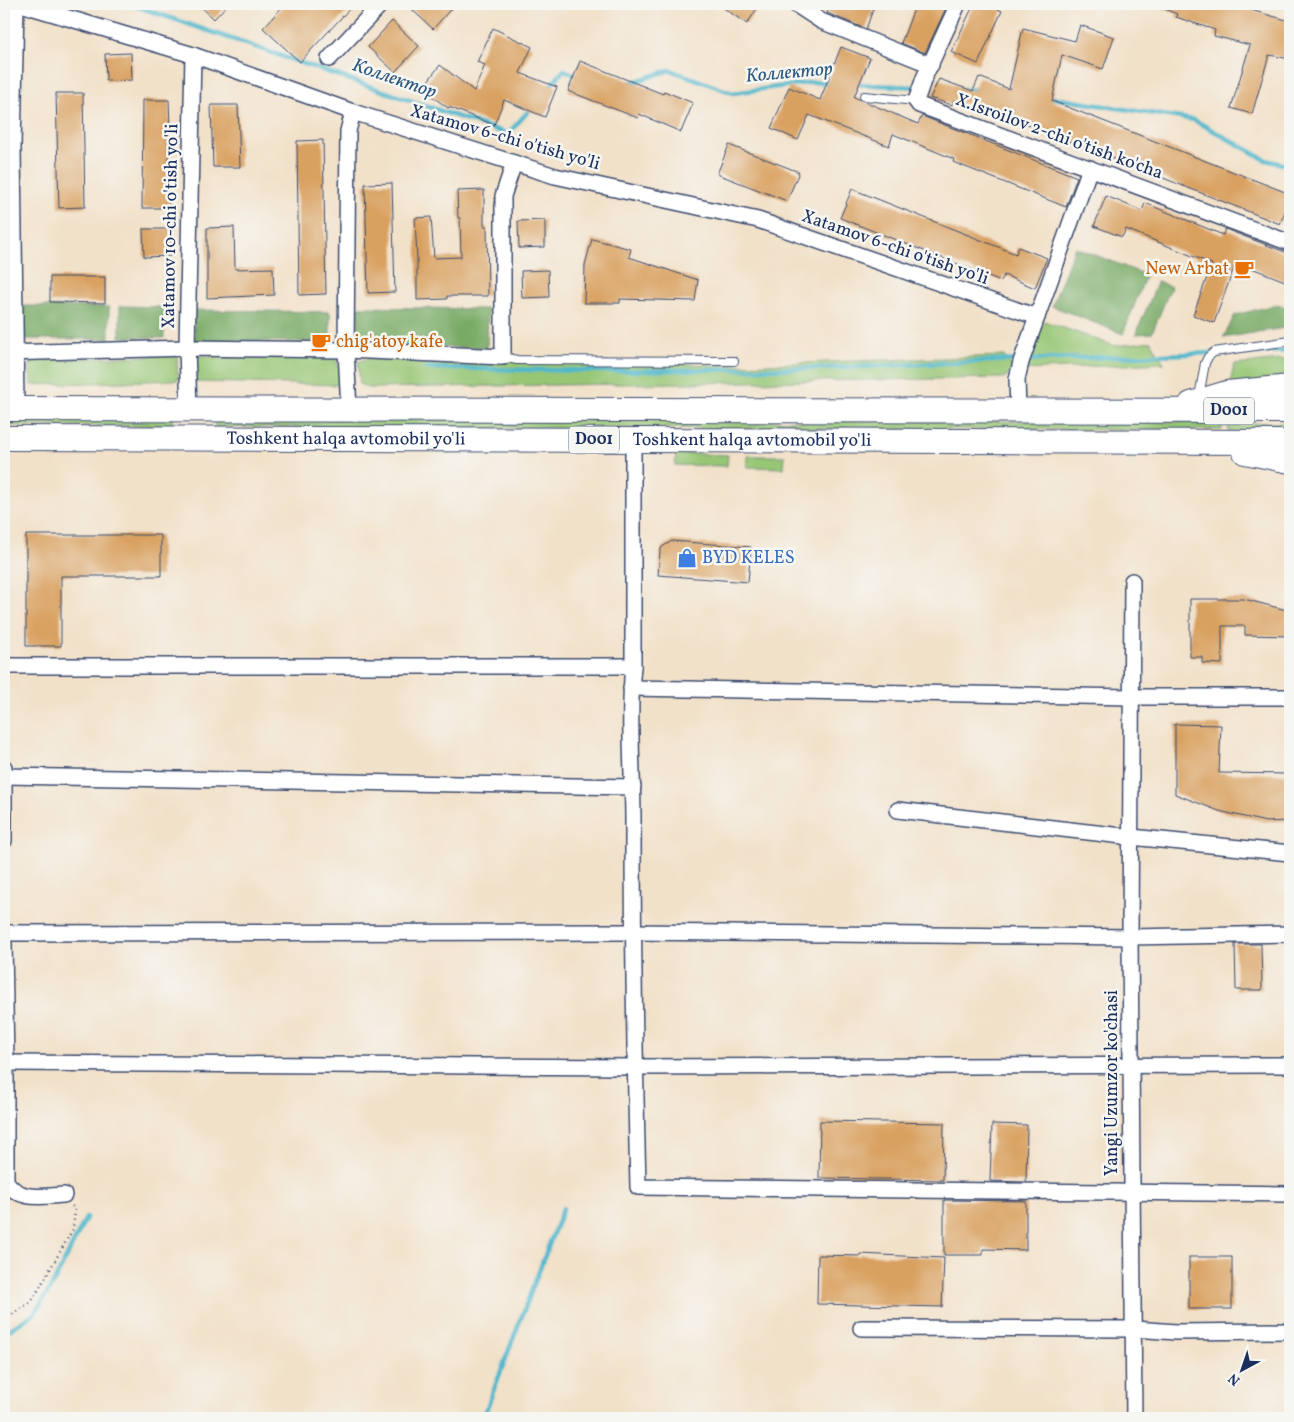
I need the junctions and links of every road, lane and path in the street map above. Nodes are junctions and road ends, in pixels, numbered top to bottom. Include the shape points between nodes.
1 (16, 4) edge
2 (22, 4) edge
3 (381, 4) edge
4 (795, 4) edge
5 (958, 4) edge
6 (193, 55) junction
7 (329, 59) dead end
8 (922, 84) junction
9 (864, 96) dead end
10 (353, 112) junction
11 (8, 148) edge
12 (514, 163) junction
13 (1090, 168) junction
14 (1290, 243) edge
15 (1037, 317) junction
16 (1290, 341) edge
17 (187, 348) junction
18 (346, 350) junction
19 (10, 353) edge
20 (503, 357) junction
21 (734, 361) dead end
22 (1290, 387) edge
23 (1198, 402) junction
24 (10, 409) edge
25 (189, 410) junction
26 (348, 410) junction
27 (1018, 411) junction
28 (1167, 411) junction
29 (1290, 412) edge
30 (4, 438) edge
31 (189, 438) junction
32 (633, 440) junction
33 (1184, 441) junction
34 (1290, 442) edge
35 (1290, 461) edge
36 (1132, 581) dead end
37 (4, 666) edge
38 (633, 666) junction
39 (630, 688) junction
40 (1131, 697) junction
41 (1290, 697) edge
42 (4, 767) edge
43 (4, 776) edge
44 (633, 787) junction
45 (898, 810) dead end
46 (1132, 837) junction
47 (4, 841) edge
48 (1290, 853) edge
49 (633, 932) junction
50 (4, 934) edge
51 (1290, 934) edge
52 (1130, 937) junction
53 (4, 943) edge
54 (6, 1063) junction
55 (1290, 1065) edge
56 (1132, 1066) junction
57 (635, 1067) junction
58 (1131, 1191) junction
59 (1290, 1194) edge
60 (64, 1195) joint
61 (4, 1320) edge
62 (861, 1328) dead end
63 (1134, 1329) junction
64 (1290, 1331) edge
65 (1134, 1418) edge

1 - 11 street
2 - 6 street, Xatamov 6-chi o'tish yo'li
3 - 7 street
4 - 8 street, X.Isroilov 2-chi o'tish ko'cha
5 - 8 street
6 - 10 street, Xatamov 6-chi o'tish yo'li
6 - 17 street, Xatamov 10-chi o'tish yo'li
8 - 9 lane
8 - 13 street, X.Isroilov 2-chi o'tish ko'cha via 919,105
10 - 12 street, Xatamov 6-chi o'tish yo'li
10 - 18 street via 348,131
11 - 19 street
12 - 15 street, Xatamov 6-chi o'tish yo'li via 555,176 758,220
12 - 20 street via 503,196
13 - 14 street, X.Isroilov 2-chi o'tish ko'cha
13 - 15 street
15 - 27 street via 1017,379
16 - 23 lane via 1214,352 1205,363
17 - 18 street
17 - 19 street, Xatamov 10-chi o'tish yo'li
17 - 25 street
18 - 20 street
18 - 26 street
19 - 24 street
20 - 21 lane via 517,360
22 - 23 highway via 1226,394
23 - 28 highway
24 - 25 highway, Toshkent halqa avtomobil yo'li / D001
25 - 26 highway, Toshkent halqa avtomobil yo'li / D001
25 - 31 highway
26 - 27 highway, Toshkent halqa avtomobil yo'li / D001
27 - 28 highway, Toshkent halqa avtomobil yo'li / D001
28 - 29 highway, Toshkent halqa avtomobil yo'li / D001
30 - 31 highway, Toshkent halqa avtomobil yo'li / D001
31 - 32 highway, Toshkent halqa avtomobil yo'li / D001
32 - 33 highway, Toshkent halqa avtomobil yo'li / D001
32 - 38 street
33 - 34 highway, Toshkent halqa avtomobil yo'li / D001
33 - 35 highway
36 - 40 street, Yangi Uzumzor ko'chasi
37 - 38 street
38 - 39 street
39 - 40 street
39 - 44 street
40 - 41 street
40 - 46 street, Yangi Uzumzor ko'chasi
42 - 43 street
43 - 44 street
43 - 47 street
44 - 49 street
45 - 46 street
46 - 48 street
46 - 52 street, Yangi Uzumzor ko'chasi
49 - 50 street
49 - 52 street
49 - 57 street
51 - 52 street
52 - 56 street, Yangi Uzumzor ko'chasi
53 - 54 street
54 - 57 street
54 - 60 street via 6,1180 15,1191 25,1196
55 - 56 street
56 - 57 street
56 - 58 street, Yangi Uzumzor ko'chasi
57 - 58 street via 638,1187
58 - 59 street
58 - 63 street, Yangi Uzumzor ko'chasi
60 - 61 path via 75,1209 73,1229 32,1301
62 - 63 street
63 - 64 street
63 - 65 street, Yangi Uzumzor ko'chasi

